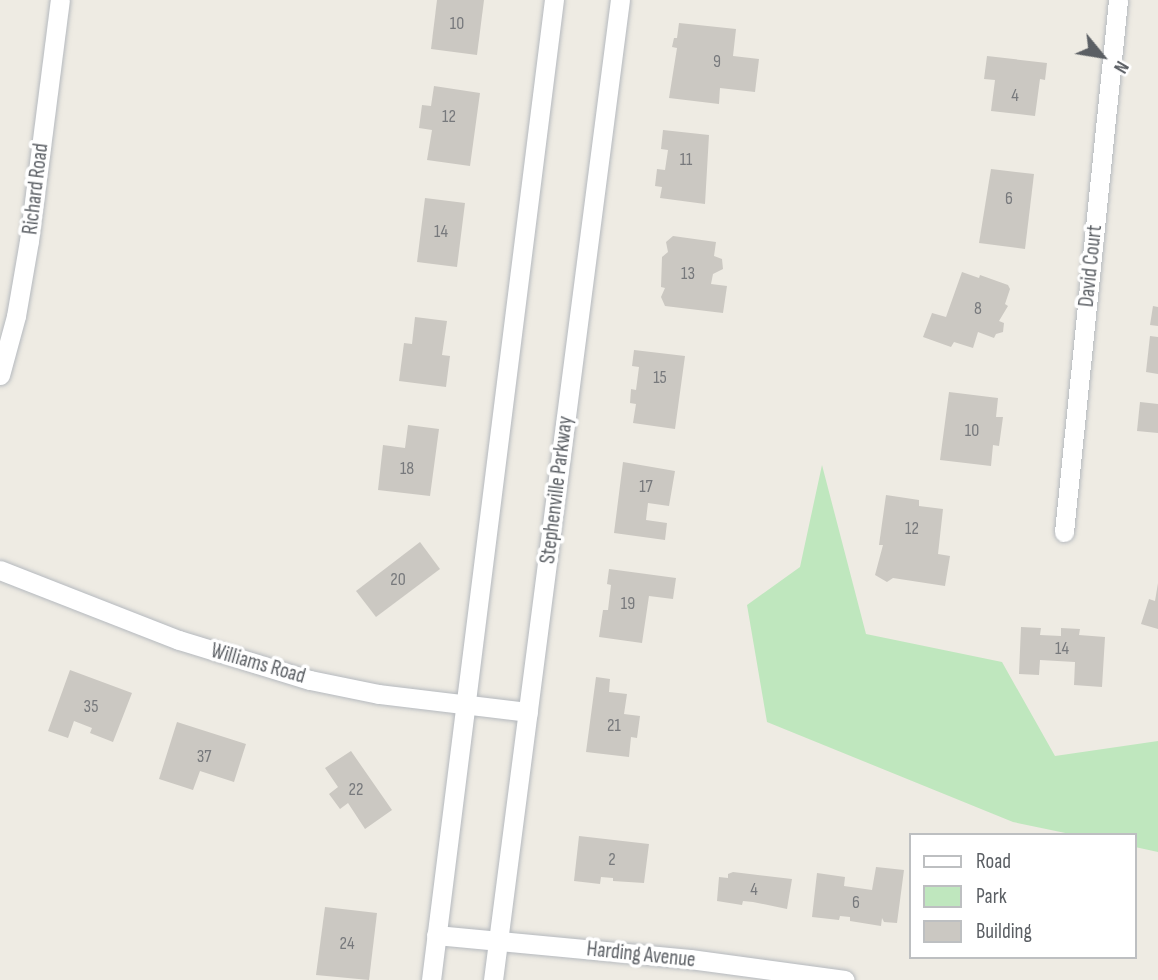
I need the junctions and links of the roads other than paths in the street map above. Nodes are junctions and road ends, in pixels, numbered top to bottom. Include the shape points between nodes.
1 (60, 0) edge
2 (554, 0) edge
3 (620, 0) edge
4 (1118, 0) edge
5 (0, 375) edge
6 (1064, 532) dead end
7 (0, 570) edge
8 (464, 703) junction
9 (528, 712) junction
10 (436, 935) junction
11 (497, 940) junction
12 (432, 980) edge
13 (493, 980) edge
14 (845, 980) edge

1 - 5 street, Richard Road via 29,241
2 - 8 street
3 - 9 street, Stephenville Parkway
4 - 6 street, David Court
7 - 8 street, Williams Road via 179,640 258,665 379,694
8 - 9 street, Williams Road
8 - 10 street
9 - 11 street, Stephenville Parkway
10 - 11 street, Harding Avenue
10 - 12 street
11 - 13 street, Stephenville Parkway
11 - 14 street, Harding Avenue

